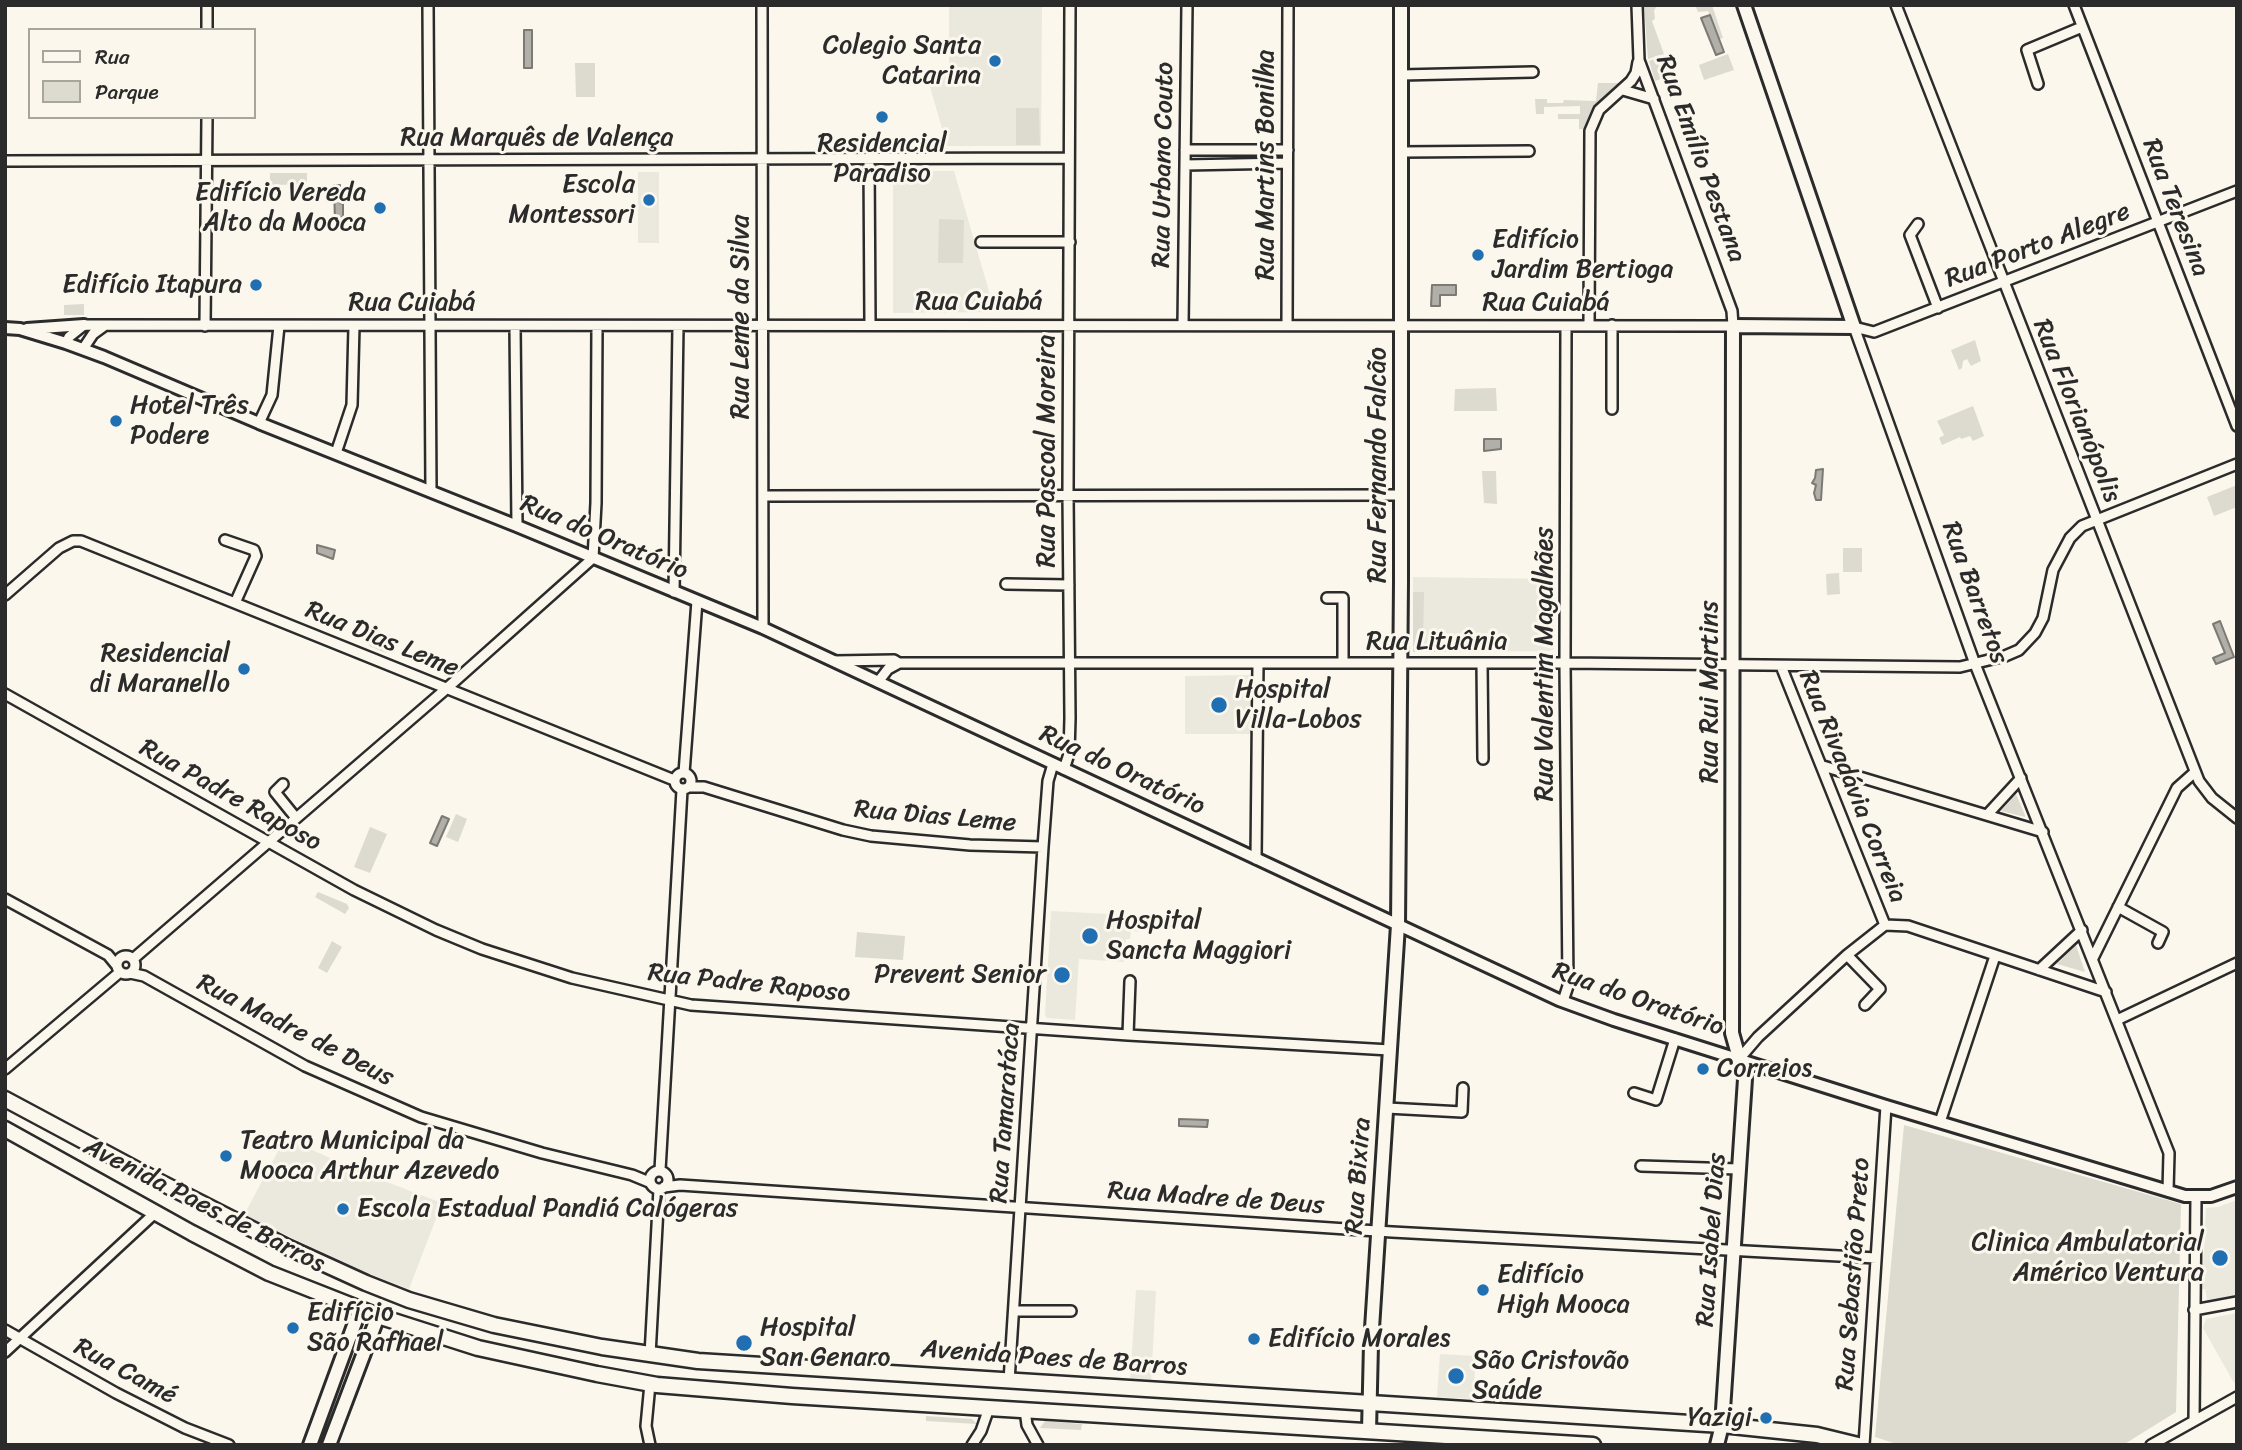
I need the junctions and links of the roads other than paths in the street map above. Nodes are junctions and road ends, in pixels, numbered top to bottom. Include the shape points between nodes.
1 (207, 5) edge
2 (428, 5) edge
3 (761, 5) edge
4 (1070, 5) edge
5 (1187, 5) edge
6 (1288, 5) edge
7 (1401, 5) edge
8 (1637, 5) edge
9 (1744, 5) edge
10 (1896, 5) edge
11 (2074, 5) edge
12 (2082, 27) junction
13 (207, 28) edge
14 (1639, 60) junction
15 (1533, 72) dead end
16 (1401, 75) junction
17 (2038, 84) dead end
18 (1623, 90) junction
19 (1654, 99) junction
20 (207, 119) edge
21 (1185, 150) junction
22 (1288, 150) junction
23 (1233, 151) junction
24 (1529, 151) dead end
25 (1401, 152) junction
26 (762, 158) junction
27 (869, 158) junction
28 (1068, 158) junction
29 (206, 160) junction
30 (429, 160) junction
31 (5, 161) edge
32 (1287, 163) junction
33 (1234, 164) junction
34 (1185, 165) junction
35 (2237, 191) edge
36 (2158, 222) junction
37 (1918, 224) dead end
38 (981, 242) dead end
39 (1070, 242) junction
40 (2003, 283) junction
41 (1938, 308) junction
42 (1068, 324) junction
43 (870, 325) junction
44 (1183, 325) junction
45 (1287, 325) junction
46 (1401, 325) junction
47 (1589, 325) junction
48 (1612, 325) junction
49 (84, 326) junction
50 (104, 326) junction
51 (205, 326) junction
52 (279, 326) junction
53 (354, 326) junction
54 (429, 326) junction
55 (515, 326) junction
56 (597, 326) junction
57 (678, 326) junction
58 (762, 326) junction
59 (1566, 326) junction
60 (1732, 326) junction
61 (1854, 327) junction
62 (5, 328) edge
63 (20, 330) junction
64 (66, 343) junction
65 (83, 349) junction
66 (1612, 409) dead end
67 (259, 423) junction
68 (2237, 426) edge
69 (335, 453) junction
70 (2237, 464) edge
71 (431, 491) junction
72 (1068, 494) junction
73 (1401, 495) junction
74 (763, 496) junction
75 (2097, 520) junction
76 (517, 526) junction
77 (225, 540) dead end
78 (593, 558) junction
79 (1006, 584) dead end
80 (1069, 584) junction
81 (674, 592) junction
82 (5, 594) edge
83 (1327, 598) dead end
84 (697, 601) junction
85 (235, 603) junction
86 (763, 628) junction
87 (882, 660) junction
88 (834, 661) junction
89 (899, 663) junction
90 (1258, 663) junction
91 (1343, 663) junction
92 (1401, 663) junction
93 (1482, 663) junction
94 (1565, 663) junction
95 (1070, 664) junction
96 (1975, 664) junction
97 (1732, 666) junction
98 (1781, 666) junction
99 (864, 676) junction
100 (878, 682) junction
101 (446, 690) junction
102 (5, 694) edge
103 (1483, 759) dead end
104 (1053, 764) junction
105 (1823, 766) junction
106 (1064, 769) junction
107 (2195, 772) junction
108 (2021, 778) junction
109 (686, 782) junction
110 (283, 784) dead end
111 (1987, 816) junction
112 (296, 817) junction
113 (2237, 818) edge
114 (2043, 832) junction
115 (269, 842) junction
116 (1043, 847) junction
117 (1256, 859) junction
118 (5, 899) edge
119 (2118, 907) junction
120 (1398, 925) junction
121 (1885, 925) junction
122 (2081, 930) junction
123 (2158, 943) dead end
124 (108, 955) junction
125 (1847, 955) junction
126 (1995, 956) junction
127 (122, 957) junction
128 (2093, 958) junction
129 (134, 961) junction
130 (2237, 963) edge
131 (122, 970) junction
132 (2039, 970) junction
133 (144, 976) junction
134 (1130, 981) dead end
135 (2106, 992) junction
136 (670, 1001) junction
137 (1563, 1001) junction
138 (1866, 1006) dead end
139 (2117, 1020) junction
140 (1032, 1029) junction
141 (1128, 1035) junction
142 (1675, 1039) junction
143 (1390, 1050) junction
144 (1740, 1058) junction
145 (5, 1069) edge
146 (1463, 1088) dead end
147 (1634, 1093) dead end
148 (5, 1099) edge
149 (1886, 1106) junction
150 (1387, 1108) junction
151 (1940, 1122) junction
152 (5, 1129) edge
153 (1641, 1166) dead end
154 (1739, 1169) junction
155 (657, 1175) junction
156 (680, 1185) junction
157 (2237, 1187) edge
158 (662, 1188) junction
159 (2168, 1191) junction
160 (2196, 1196) junction
161 (1020, 1207) junction
162 (155, 1213) junction
163 (1378, 1231) junction
164 (1734, 1251) junction
165 (1876, 1258) junction
166 (409, 1300) junction
167 (2237, 1303) edge
168 (360, 1309) junction
169 (2194, 1310) junction
170 (1015, 1311) junction
171 (1071, 1311) dead end
172 (378, 1316) junction
173 (5, 1330) edge
174 (20, 1338) junction
175 (5, 1352) edge
176 (650, 1355) junction
177 (1009, 1381) junction
178 (650, 1384) junction
179 (2236, 1400) edge
180 (913, 1402) junction
181 (1369, 1403) junction
182 (989, 1408) junction
183 (1025, 1410) junction
184 (2194, 1421) junction
185 (1722, 1425) junction
186 (1369, 1431) junction
187 (229, 1445) edge
188 (310, 1445) edge
189 (329, 1445) edge
190 (650, 1445) edge
191 (972, 1445) edge
192 (1038, 1445) edge
193 (1593, 1445) edge
194 (1717, 1445) edge
195 (1858, 1445) edge
196 (1864, 1445) edge
197 (2151, 1445) edge

1 - 13 street
2 - 30 street
3 - 26 street, Rua Leme da Silva
4 - 28 street, Rua Pascoal Moreira
5 - 21 street, Rua Urbano Couto
6 - 22 street, Rua Martins Bonilha
7 - 16 main road, Rua Fernando Falcão
8 - 14 street, Rua Emílio Pestana
9 - 61 main road, Rua Barretos
10 - 40 street, Rua Florianópolis
11 - 12 street, Rua Teresina
12 - 17 street via 2027,50
12 - 36 street, Rua Teresina
14 - 18 street via 1636,74
14 - 19 street, Rua Emílio Pestana
15 - 16 street
16 - 25 main road, Rua Fernando Falcão
18 - 19 street
18 - 47 street via 1599,110 1590,131
19 - 60 street, Rua Emílio Pestana via 1732,311
20 - 29 street
21 - 23 street
21 - 34 street, Rua Urbano Couto
22 - 23 street
22 - 32 street, Rua Martins Bonilha
23 - 33 street
24 - 25 street
25 - 46 main road, Rua Fernando Falcão
26 - 27 street, Rua Marquês de Valença
26 - 30 street, Rua Marquês de Valença
26 - 58 street, Rua Leme da Silva
27 - 28 street, Rua Marquês de Valença
27 - 43 street
28 - 39 street, Rua Pascoal Moreira
29 - 30 street, Rua Marquês de Valença
29 - 31 street, Rua Marquês de Valença
29 - 51 street
30 - 54 street
32 - 33 street
32 - 45 street, Rua Martins Bonilha
33 - 34 street
34 - 44 street, Rua Urbano Couto
35 - 36 street, Rua Porto Alegre
36 - 40 street, Rua Porto Alegre
36 - 68 street, Rua Teresina
37 - 41 street via 1910,235
38 - 39 street
39 - 42 street, Rua Pascoal Moreira
40 - 41 street, Rua Porto Alegre
40 - 75 street, Rua Florianópolis
41 - 61 street, Rua Porto Alegre via 1874,332
42 - 43 street, Rua Cuiabá
42 - 44 street, Rua Cuiabá
42 - 72 street, Rua Pascoal Moreira
43 - 58 street, Rua Cuiabá
44 - 45 street, Rua Cuiabá
45 - 46 street, Rua Cuiabá
46 - 59 street, Rua Cuiabá
46 - 73 main road, Rua Fernando Falcão
47 - 48 street, Rua Cuiabá
47 - 59 street, Rua Cuiabá
48 - 60 street, Rua Cuiabá
48 - 66 street
49 - 50 street, Rua Cuiabá
49 - 63 street
49 - 64 street
50 - 51 street, Rua Cuiabá
50 - 65 street
51 - 52 street, Rua Cuiabá
52 - 53 street, Rua Cuiabá
52 - 67 street via 272,395
53 - 54 street, Rua Cuiabá
53 - 69 street via 352,405
54 - 55 street, Rua Cuiabá
54 - 71 street
55 - 56 street, Rua Cuiabá
55 - 76 street
56 - 57 street, Rua Cuiabá
56 - 78 street
57 - 58 street, Rua Cuiabá
57 - 81 street
58 - 74 street, Rua Leme da Silva
59 - 94 street, Rua Valentim Magalhães
60 - 61 main road, Rua Cuiabá
60 - 97 main road, Rua Rui Martins
61 - 96 street, Rua Barretos
62 - 63 street, Rua do Oratório
63 - 64 street, Rua do Oratório
64 - 65 street, Rua do Oratório
65 - 67 street, Rua do Oratório
67 - 69 street, Rua do Oratório
69 - 71 street, Rua do Oratório
70 - 75 street, Rua Lituânia
71 - 76 street, Rua do Oratório
72 - 73 street
72 - 74 street
72 - 80 street, Rua Pascoal Moreira
73 - 92 main road, Rua Fernando Falcão
74 - 86 street, Rua Leme da Silva
75 - 96 street, Rua Lituânia via 2082,526 2060,555 2035,633 2019,650
75 - 107 street, Rua Florianópolis
76 - 78 street, Rua do Oratório
77 - 85 street via 254,550 256,556
78 - 81 street, Rua do Oratório
78 - 101 street
79 - 80 street
80 - 95 street, Rua Pascoal Moreira
81 - 84 street, Rua do Oratório
82 - 85 street, Rua Dias Leme via 59,548 74,541
83 - 91 street via 1343,598
84 - 86 street, Rua do Oratório
84 - 109 street
85 - 101 street, Rua Dias Leme
86 - 88 street, Rua do Oratório
87 - 88 street, Rua Lituânia
87 - 89 street, Rua Lituânia
87 - 99 street via 872,664
88 - 99 street, Rua do Oratório
89 - 95 street, Rua Lituânia
89 - 100 street
90 - 91 street, Rua Lituânia
90 - 95 street, Rua Lituânia
90 - 117 street
91 - 92 street, Rua Lituânia
92 - 93 street, Rua Lituânia
92 - 120 main road, Rua Fernando Falcão
93 - 94 street, Rua Lituânia
93 - 103 street
94 - 97 street, Rua Lituânia
94 - 137 street, Rua Valentim Magalhães via 1568,986
95 - 106 street, Rua Pascoal Moreira via 1069,754
96 - 98 street, Rua Lituânia
96 - 108 street, Rua Barretos
97 - 98 street, Rua Lituânia
97 - 144 main road, Rua Rui Martins via 1732,1033
98 - 105 street, Rua Rivadávia Correia
99 - 100 street, Rua do Oratório
100 - 104 street, Rua do Oratório
101 - 109 street, Rua Dias Leme via 674,780 678,774
101 - 112 street
102 - 115 street, Rua Padre Raposo
104 - 106 street, Rua do Oratório
104 - 116 street, Rua Tamaratáca
105 - 111 street
105 - 121 street, Rua Rivadávia Correia
106 - 117 street, Rua do Oratório
107 - 113 street, Rua Florianópolis via 2211,798
107 - 119 street via 2177,788
108 - 111 street
108 - 114 street, Rua Barretos
109 - 116 street, Rua Dias Leme via 872,836
109 - 136 street
110 - 112 street via 275,792
111 - 114 street
112 - 115 street
114 - 122 street, Rua Barretos
115 - 129 street
115 - 136 street, Rua Padre Raposo via 354,890 471,944 572,978
116 - 140 street, Rua Tamaratáca
117 - 120 street, Rua do Oratório
118 - 124 street
119 - 123 street via 2163,932
119 - 128 street
120 - 137 street, Rua do Oratório
120 - 143 main road, Rua Bixira
121 - 125 street
121 - 126 street via 1908,926
122 - 128 street, Rua Barretos
122 - 132 street
124 - 127 street
124 - 131 street
125 - 138 street via 1880,989
125 - 144 street
126 - 132 street
126 - 151 street
127 - 129 street
127 - 131 street
128 - 135 street, Rua Barretos
129 - 131 street
129 - 133 street, Rua Madre de Deus
130 - 139 street
131 - 133 street, Rua Madre de Deus
131 - 145 street
132 - 135 street
133 - 155 street, Rua Madre de Deus via 305,1066 421,1117 542,1153 632,1175
134 - 141 street
135 - 139 street, Rua Barretos
136 - 140 street, Rua Padre Raposo
136 - 155 street
137 - 142 street, Rua do Oratório
139 - 159 street, Rua Barretos via 2169,1153
140 - 141 street, Rua Padre Raposo
140 - 161 street, Rua Tamaratáca
141 - 143 street, Rua Padre Raposo
142 - 144 street, Rua do Oratório
142 - 147 street via 1656,1100
143 - 150 main road, Rua Bixira
144 - 149 street, Rua do Oratório
144 - 154 main road, Rua Isabel Dias via 1745,1079
146 - 150 street via 1462,1112
148 - 166 main road, Avenida Paes de Barros via 257,1232
149 - 151 street, Rua do Oratório
149 - 165 street, Rua Sebastião Preto
150 - 163 main road, Rua Bixira
151 - 159 street, Rua do Oratório
152 - 162 main road, Avenida Paes de Barros
153 - 154 street
154 - 164 main road, Rua Isabel Dias
155 - 156 street
155 - 158 street via 668,1180
155 - 158 street via 652,1186
156 - 158 street, Rua Madre de Deus
156 - 161 street, Rua Madre de Deus
157 - 160 street, Rua do Oratório
158 - 176 street
159 - 160 street, Rua do Oratório
160 - 169 street
161 - 163 street, Rua Madre de Deus
161 - 170 street, Rua Tamaratáca
162 - 168 main road, Avenida Paes de Barros via 269,1273
162 - 174 street
163 - 164 street, Rua Madre de Deus
163 - 181 main road, Rua Bixira
164 - 165 street, Rua Madre de Deus
164 - 185 main road, Rua Isabel Dias
165 - 196 street, Rua Sebastião Preto
166 - 168 main road via 375,1297
166 - 176 main road, Avenida Paes de Barros via 494,1325
167 - 169 street
168 - 172 main road, Avenida Paes de Barros
168 - 188 main road
169 - 184 street
170 - 171 street
170 - 177 street, Rua Tamaratáca
172 - 178 main road, Avenida Paes de Barros via 478,1348
172 - 189 main road
173 - 174 street, Rua Camé
174 - 175 street
174 - 187 street, Rua Camé via 116,1394
176 - 177 main road, Avenida Paes de Barros
177 - 180 main road via 1006,1395 997,1401 928,1397
177 - 181 main road, Avenida Paes de Barros
178 - 180 main road, Avenida Paes de Barros
178 - 190 street via 646,1426
179 - 184 street
180 - 182 main road, Avenida Paes de Barros
181 - 185 main road, Avenida Paes de Barros
181 - 186 main road, Rua Bixira
182 - 183 main road, Avenida Paes de Barros
182 - 191 street
183 - 186 main road, Avenida Paes de Barros
183 - 192 street
184 - 197 street
185 - 194 main road, Rua Isabel Dias
185 - 195 main road, Avenida Paes de Barros via 1817,1434
186 - 193 main road, Avenida Paes de Barros

